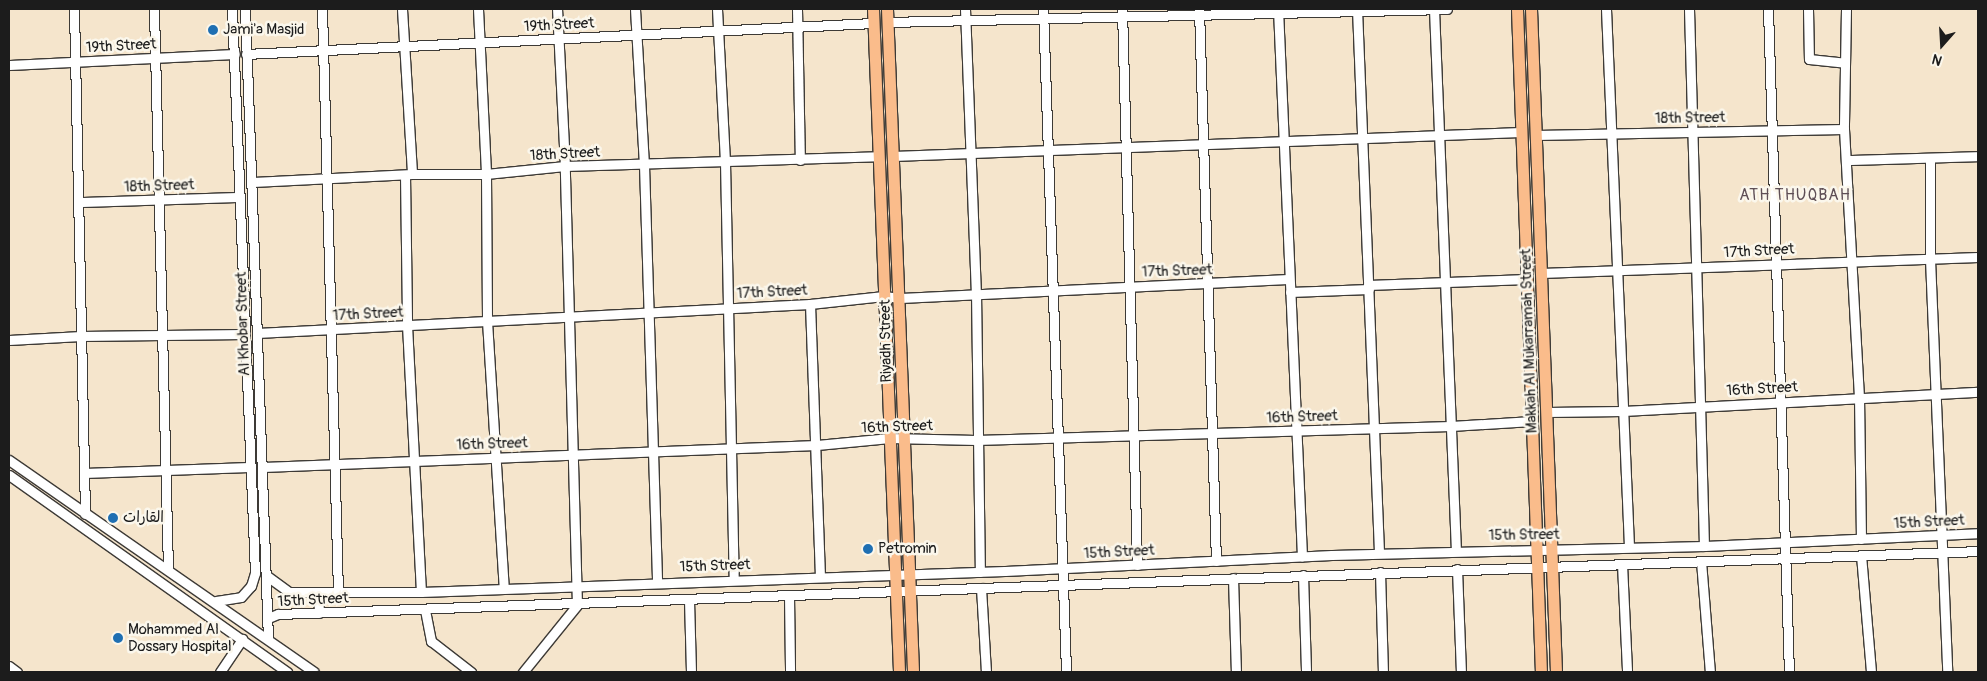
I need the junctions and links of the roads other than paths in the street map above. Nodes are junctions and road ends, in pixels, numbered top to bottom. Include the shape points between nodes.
1 (74, 9) edge
2 (154, 9) edge
3 (232, 9) edge
4 (246, 9) edge
5 (322, 9) edge
6 (402, 9) edge
7 (478, 9) edge
8 (557, 9) edge
9 (635, 9) edge
10 (717, 9) edge
11 (797, 9) edge
12 (873, 9) edge
13 (888, 9) edge
14 (965, 9) edge
15 (1044, 9) edge
16 (1434, 9) edge
17 (1447, 9) edge
18 (1517, 9) edge
19 (1532, 9) edge
20 (1606, 9) edge
21 (1689, 9) edge
22 (1768, 9) edge
23 (1808, 9) edge
24 (1846, 9) edge
25 (1357, 10) edge
26 (1278, 11) edge
27 (1199, 12) edge
28 (1122, 13) edge
29 (1044, 20) junction
30 (888, 22) junction
31 (965, 22) junction
32 (873, 23) junction
33 (798, 27) junction
34 (718, 32) junction
35 (636, 35) junction
36 (558, 39) junction
37 (478, 43) junction
38 (404, 46) junction
39 (323, 50) junction
40 (235, 54) junction
41 (246, 54) junction
42 (155, 58) junction
43 (76, 62) junction
44 (1845, 63) junction
45 (9, 65) edge
46 (1844, 129) junction
47 (1692, 130) junction
48 (1521, 132) junction
49 (1771, 132) junction
50 (1536, 135) junction
51 (1612, 135) junction
52 (1441, 136) junction
53 (1363, 137) junction
54 (1284, 141) junction
55 (1205, 144) junction
56 (1128, 148) junction
57 (1048, 152) junction
58 (972, 155) junction
59 (878, 156) junction
60 (893, 156) junction
61 (1978, 156) edge
62 (1930, 158) junction
63 (800, 160) junction
64 (1847, 160) junction
65 (725, 162) junction
66 (644, 164) junction
67 (565, 166) junction
68 (408, 174) junction
69 (486, 174) junction
70 (326, 178) junction
71 (253, 182) junction
72 (240, 197) junction
73 (159, 200) junction
74 (79, 202) junction
75 (1978, 256) edge
76 (1930, 259) junction
77 (1852, 261) junction
78 (1775, 264) junction
79 (1695, 268) junction
80 (1618, 270) junction
81 (1541, 273) junction
82 (1289, 279) junction
83 (1527, 279) junction
84 (1445, 283) junction
85 (1209, 284) junction
86 (1130, 287) junction
87 (1368, 287) junction
88 (1054, 289) junction
89 (976, 292) junction
90 (1290, 292) junction
91 (884, 296) junction
92 (900, 298) junction
93 (810, 304) junction
94 (726, 308) junction
95 (647, 312) junction
96 (568, 317) junction
97 (487, 321) junction
98 (407, 325) junction
99 (331, 329) junction
100 (257, 333) junction
101 (244, 334) junction
102 (162, 335) junction
103 (81, 336) junction
104 (9, 340) edge
105 (1978, 392) edge
106 (1936, 394) junction
107 (1859, 396) junction
108 (1780, 402) junction
109 (1700, 406) junction
110 (1623, 411) junction
111 (1547, 412) junction
112 (1532, 421) junction
113 (1451, 426) junction
114 (1374, 428) junction
115 (1297, 430) junction
116 (1212, 433) junction
117 (1133, 435) junction
118 (1057, 437) junction
119 (890, 438) junction
120 (904, 439) junction
121 (976, 440) junction
122 (817, 445) junction
123 (730, 448) junction
124 (652, 452) junction
125 (572, 455) junction
126 (496, 458) junction
127 (9, 460) edge
128 (414, 461) junction
129 (334, 464) junction
130 (249, 467) junction
131 (263, 467) junction
132 (166, 470) junction
133 (84, 473) junction
134 (9, 474) edge
135 (85, 514) junction
136 (1978, 533) edge
137 (1941, 536) junction
138 (253, 539) junction
139 (266, 539) junction
140 (1861, 539) junction
141 (1783, 542) junction
142 (1704, 546) junction
143 (1629, 547) junction
144 (1552, 548) junction
145 (1537, 549) junction
146 (1456, 551) junction
147 (1978, 551) edge
148 (1942, 552) junction
149 (1379, 553) junction
150 (1861, 555) junction
151 (1302, 556) junction
152 (1784, 558) junction
153 (1216, 561) junction
154 (1701, 561) junction
155 (1622, 564) junction
156 (1137, 565) junction
157 (1537, 566) junction
158 (1552, 566) junction
159 (168, 568) junction
160 (1062, 568) junction
161 (1457, 569) junction
162 (980, 572) junction
163 (1380, 572) junction
164 (894, 574) junction
165 (907, 574) junction
166 (1303, 575) junction
167 (267, 576) junction
168 (820, 577) junction
169 (1234, 578) junction
170 (734, 580) junction
171 (657, 582) junction
172 (576, 585) junction
173 (1062, 585) junction
174 (504, 588) junction
175 (980, 588) junction
176 (908, 591) junction
177 (424, 592) junction
178 (895, 592) junction
179 (318, 593) junction
180 (338, 593) junction
181 (789, 596) junction
182 (689, 600) junction
183 (216, 601) junction
184 (577, 605) junction
185 (427, 610) junction
186 (319, 613) junction
187 (268, 618) junction
188 (268, 638) junction
189 (242, 639) junction
190 (9, 666) edge
191 (17, 672) edge
192 (220, 672) edge
193 (287, 672) edge
194 (314, 672) edge
195 (471, 672) edge
196 (524, 672) edge
197 (691, 672) edge
198 (790, 672) edge
199 (898, 672) edge
200 (913, 672) edge
201 (986, 672) edge
202 (1066, 672) edge
203 (1236, 672) edge
204 (1306, 672) edge
205 (1383, 672) edge
206 (1461, 672) edge
207 (1541, 672) edge
208 (1556, 672) edge
209 (1627, 672) edge
210 (1710, 672) edge
211 (1789, 672) edge
212 (1871, 672) edge
213 (1947, 672) edge

1 - 43 street
2 - 42 street
3 - 40 street, Al Khobar Street
4 - 41 street, Al Khobar Street
5 - 39 street
6 - 38 street
7 - 37 street
8 - 36 street
9 - 35 street
10 - 34 street
11 - 33 street
12 - 32 main road, Riyadh Street
13 - 30 main road, Riyadh Street
14 - 31 street
15 - 29 street
16 - 17 street
16 - 25 street
16 - 52 street
18 - 48 main road, Makkah Al Mukarramah Street
19 - 50 main road, Makkah Al Mukarramah Street
20 - 51 street
21 - 47 street
22 - 49 street
23 - 44 street via 1809,59
24 - 44 street
25 - 26 street
25 - 53 street
26 - 27 street
26 - 54 street
27 - 28 street
27 - 55 street
28 - 29 street
28 - 56 street
29 - 31 street
29 - 57 street
30 - 31 street
30 - 60 main road, Riyadh Street
31 - 58 street
32 - 33 street, 19th Street
32 - 59 main road, Riyadh Street
33 - 34 street, 19th Street
33 - 63 street
34 - 35 street, 19th Street
34 - 65 street
35 - 36 street, 19th Street
35 - 66 street
36 - 37 street, 19th Street
36 - 67 street
37 - 38 street, 19th Street
37 - 69 street
38 - 39 street, 19th Street
38 - 68 street
39 - 41 street, 19th Street
39 - 70 street
40 - 42 street, 19th Street
40 - 72 street, Al Khobar Street
41 - 71 street, Al Khobar Street
42 - 43 street, 19th Street
42 - 73 street
43 - 45 street, 19th Street
43 - 74 street
44 - 46 street
46 - 49 street, 18th Street
46 - 64 street
47 - 49 street, 18th Street
47 - 51 street, 18th Street
47 - 79 street
48 - 52 street
48 - 83 main road, Makkah Al Mukarramah Street
49 - 78 street
50 - 51 street, 18th Street
50 - 81 main road, Makkah Al Mukarramah Street
51 - 80 street
52 - 53 street
52 - 84 street
53 - 54 street
53 - 87 street
54 - 55 street
54 - 82 street
55 - 56 street
55 - 85 street
56 - 57 street
56 - 86 street
57 - 58 street
57 - 88 street
58 - 60 street
58 - 89 street
59 - 63 street, 18th Street
59 - 91 main road, Riyadh Street
60 - 92 main road, Riyadh Street
61 - 62 street
62 - 64 street
62 - 76 street
63 - 65 street, 18th Street
64 - 77 street
65 - 66 street, 18th Street
65 - 94 street
66 - 67 street, 18th Street
66 - 95 street
67 - 69 street, 18th Street
67 - 96 street
68 - 69 street, 18th Street
68 - 70 street, 18th Street
68 - 98 street
69 - 97 street
70 - 71 street, 18th Street
70 - 99 street
71 - 100 street, Al Khobar Street
72 - 73 street, 18th Street
72 - 101 street, Al Khobar Street
73 - 74 street, 18th Street
73 - 102 street
74 - 103 street
75 - 76 street, 17th Street
76 - 77 street, 17th Street
76 - 106 street
77 - 78 street, 17th Street
77 - 107 street
78 - 79 street, 17th Street
78 - 108 street
79 - 80 street, 17th Street
79 - 109 street
80 - 81 street, 17th Street
80 - 110 street
81 - 111 main road, Makkah Al Mukarramah Street
82 - 85 street, 17th Street
82 - 90 street
83 - 84 street
83 - 112 main road, Makkah Al Mukarramah Street
84 - 87 street
84 - 113 street
85 - 86 street, 17th Street
85 - 116 street
86 - 88 street, 17th Street
86 - 117 street
87 - 90 street
87 - 114 street
88 - 89 street, 17th Street
88 - 118 street
89 - 92 street, 17th Street
89 - 121 street
90 - 115 street
91 - 92 street, 17th Street
91 - 93 street, 17th Street
91 - 119 main road, Riyadh Street
92 - 120 main road, Riyadh Street
93 - 94 street, 17th Street
93 - 122 street
94 - 95 street, 17th Street
94 - 123 street
95 - 96 street, 17th Street
95 - 124 street
96 - 97 street, 17th Street
96 - 125 street
97 - 98 street, 17th Street
97 - 126 street
98 - 99 street, 17th Street
98 - 128 street
99 - 100 street, 17th Street
99 - 129 street
100 - 131 street, Al Khobar Street
101 - 102 street
101 - 130 street, Al Khobar Street
102 - 103 street
102 - 132 street
103 - 104 street
103 - 133 street
105 - 106 street, 16th Street
106 - 107 street, 16th Street
106 - 137 street
107 - 108 street, 16th Street
107 - 140 street
108 - 109 street, 16th Street
108 - 141 street
109 - 110 street, 16th Street
109 - 142 street
110 - 111 street, 16th Street
110 - 143 street
111 - 144 main road, Makkah Al Mukarramah Street
112 - 113 street, 16th Street
112 - 145 main road, Makkah Al Mukarramah Street
113 - 114 street, 16th Street
113 - 146 street
114 - 115 street, 16th Street
114 - 149 street
115 - 116 street, 16th Street
115 - 151 street
116 - 117 street, 16th Street
116 - 153 street
117 - 118 street, 16th Street
117 - 156 street
118 - 121 street, 16th Street
118 - 160 street
119 - 120 street, 16th Street
119 - 122 street, 16th Street
119 - 164 main road, Riyadh Street
120 - 121 street, 16th Street
120 - 165 main road, Riyadh Street
121 - 162 street
122 - 123 street, 16th Street
122 - 168 street
123 - 124 street, 16th Street
123 - 170 street
124 - 125 street, 16th Street
124 - 171 street
125 - 126 street, 16th Street
125 - 172 street
126 - 128 street, 16th Street
126 - 174 street
127 - 135 street
128 - 129 street, 16th Street
128 - 177 street
129 - 131 street, 16th Street
129 - 180 street
130 - 132 street
130 - 138 street, Al Khobar Street
131 - 139 street, Al Khobar Street
132 - 133 street
132 - 159 street
133 - 135 street
134 - 189 street
135 - 159 street
136 - 137 street, 15th Street
137 - 140 street, 15th Street
137 - 148 street
138 - 139 street
138 - 183 street, Al Khobar Street via 255,573 251,586 241,597
139 - 167 street, Al Khobar Street
140 - 141 street, 15th Street
141 - 142 street, 15th Street
141 - 152 street
142 - 143 street, 15th Street
143 - 144 street, 15th Street
144 - 145 street, 15th Street
144 - 158 main road, Makkah Al Mukarramah Street
145 - 146 street, 15th Street
145 - 157 main road, Makkah Al Mukarramah Street
146 - 149 street, 15th Street
147 - 148 street, 15th Street
148 - 150 street, 15th Street
148 - 213 street
149 - 151 street, 15th Street
150 - 152 street, 15th Street
150 - 212 street
151 - 153 street, 15th Street
152 - 154 street, 15th Street
152 - 211 street
153 - 156 street, 15th Street
154 - 155 street, 15th Street
154 - 210 street
155 - 158 street, 15th Street
155 - 209 street
156 - 160 street, 15th Street
157 - 158 street, 15th Street
157 - 161 street, 15th Street
157 - 207 main road, Makkah Al Mukarramah Street
158 - 208 main road, Makkah Al Mukarramah Street
159 - 183 street
160 - 162 street, 15th Street
160 - 173 street
161 - 163 street, 15th Street
161 - 206 street
162 - 165 street, 15th Street
163 - 166 street, 15th Street
163 - 205 street
164 - 165 street, 15th Street
164 - 168 street, 15th Street
164 - 178 main road, Riyadh Street
165 - 176 main road, Riyadh Street
166 - 169 street, 15th Street
166 - 204 street
167 - 179 street, 15th Street via 289,592
167 - 187 street, Al Khobar Street
168 - 170 street, 15th Street
169 - 173 street, 15th Street
169 - 203 street
170 - 171 street, 15th Street
171 - 172 street, 15th Street
172 - 174 street, 15th Street
172 - 184 street
173 - 175 street, 15th Street
173 - 202 street
174 - 177 street, 15th Street
175 - 176 street, 15th Street
175 - 201 street
176 - 178 street, 15th Street
176 - 200 main road, Riyadh Street
177 - 180 street, 15th Street
177 - 185 street
178 - 181 street, 15th Street
178 - 199 main road, Riyadh Street
179 - 180 street, 15th Street
179 - 186 street
181 - 182 street, 15th Street
181 - 198 street
182 - 184 street, 15th Street
182 - 197 street
183 - 188 street
184 - 185 street, 15th Street
184 - 196 street
185 - 186 street, 15th Street
185 - 195 street via 431,641
186 - 187 street, 15th Street via 278,614
187 - 188 street, Al Khobar Street
188 - 194 street
189 - 192 street
189 - 193 street
190 - 191 street

